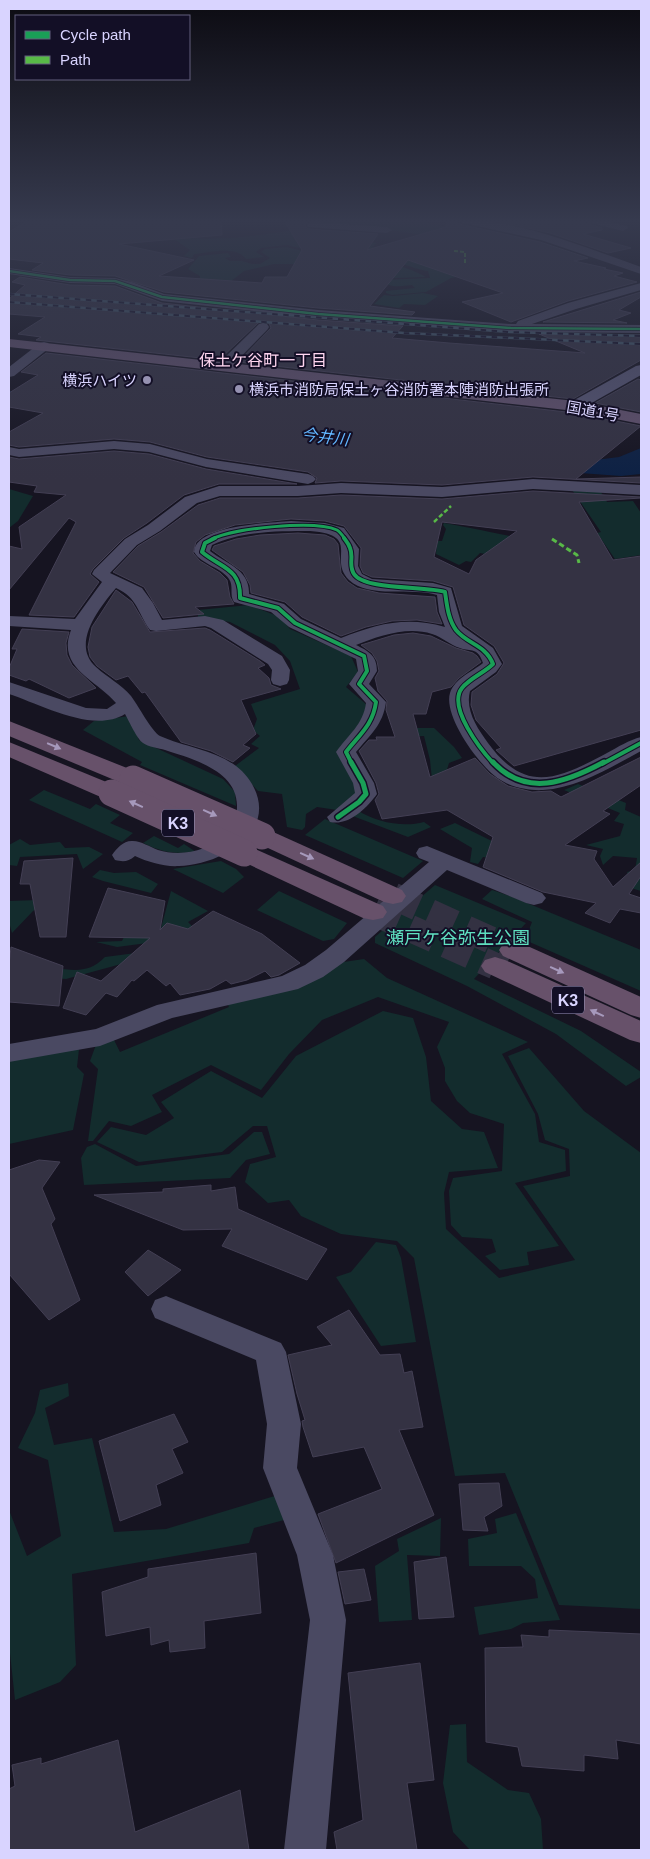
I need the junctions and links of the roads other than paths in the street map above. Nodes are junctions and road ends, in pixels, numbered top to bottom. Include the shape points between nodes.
1 (244, 306) edge
2 (573, 306) edge
3 (263, 327) dead end
4 (512, 328) junction
5 (641, 329) edge
6 (9, 342) edge
7 (44, 346) junction
8 (223, 368) junction
9 (641, 369) edge
10 (9, 372) edge
11 (576, 406) junction
12 (641, 419) edge
13 (9, 451) edge
14 (358, 488) junction
15 (641, 490) edge
16 (112, 581) junction
17 (11, 625) edge
18 (81, 625) junction
19 (342, 644) junction
20 (485, 650) junction
21 (280, 680) dead end
22 (9, 688) edge
23 (128, 704) junction
24 (9, 728) edge
25 (641, 743) edge
26 (9, 749) edge
27 (338, 817) dead end
28 (253, 844) junction
29 (123, 855) dead end
30 (393, 896) tunnel mouth
31 (534, 898) dead end
32 (373, 912) tunnel mouth
33 (641, 1008) edge
34 (641, 1033) edge
35 (9, 1053) edge
36 (166, 1309) dead end
37 (305, 1850) edge

1 - 4 street
2 - 4 street
3 - 8 street
4 - 5 street
6 - 7 highway, 国道1号
7 - 8 highway, 国道1号
7 - 10 street
8 - 11 highway, 国道1号
9 - 11 main road
11 - 12 highway, 国道1号
13 - 14 street via 19,453 114,445 150,448 206,463
14 - 15 street via 442,492 533,484
14 - 16 street via 219,491 191,500 131,542 100,574
16 - 18 street
16 - 21 street via 127,585 140,594 156,626 205,621 217,624 275,660 281,670
17 - 18 street
18 - 23 street via 78,656 86,669 113,688
19 - 20 street via 388,629 424,627
19 - 20 street via 295,623 289,614 276,607 240,598 242,588 239,579 222,564 206,557 202,552 205,542 249,530 288,527 336,530 350,549 348,563 354,576 371,585 431,587 445,592 451,623 458,633
19 - 27 street via 364,656 369,665 367,675 359,684 376,702 376,712 366,732 346,752 349,762 360,774 366,794
20 - 25 street via 493,664 460,691 458,701 468,729 491,761 506,775 523,782 561,781
22 - 23 street via 73,711 97,715 112,713
23 - 29 street via 150,739 219,766 237,778 248,801 245,822 239,834 208,854 186,860 165,859 132,847
24 -> 28 highway, K3, bridge via 133,779
28 -> 26 highway, K3, bridge via 112,793
28 -> 30 highway, K3
28 - 32 highway, K3
31 - 35 street via 436,857 335,956 289,983 166,1011 100,1037
34 -> 33 highway, K3 via 504,958
36 - 37 street via 270,1352 284,1424 280,1468 315,1554 328,1620

